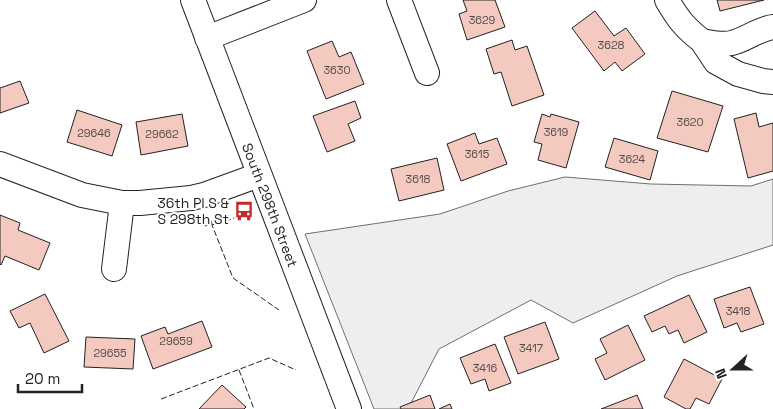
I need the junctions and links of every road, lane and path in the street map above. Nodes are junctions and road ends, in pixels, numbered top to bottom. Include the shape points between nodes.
1 (192, 0) edge
2 (304, 0) edge
3 (399, 0) edge
4 (667, 0) edge
5 (773, 26) edge
6 (207, 38) junction
7 (702, 41) junction
8 (428, 74) dead end
9 (773, 82) edge
10 (0, 164) edge
11 (259, 175) junction
12 (122, 203) junction
13 (114, 269) dead end
14 (349, 409) edge

1 - 6 street, South 298th Street
2 - 6 street
3 - 8 street
4 - 7 street via 676,17
5 - 7 street via 734,43
6 - 11 street, South 298th Street
7 - 9 street via 716,62 738,74
10 - 12 street via 82,195
11 - 12 street via 191,198
11 - 14 street, South 298th Street
12 - 13 street

